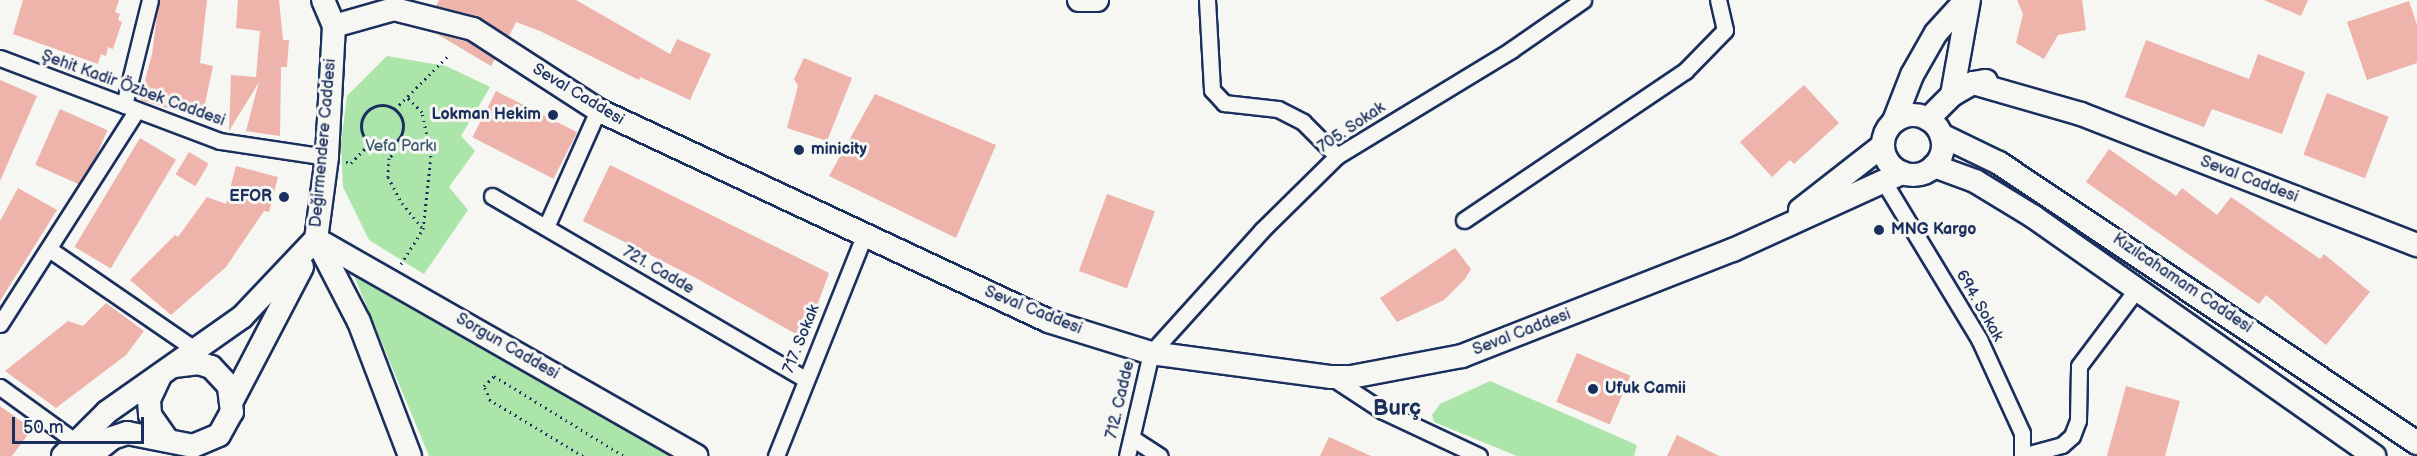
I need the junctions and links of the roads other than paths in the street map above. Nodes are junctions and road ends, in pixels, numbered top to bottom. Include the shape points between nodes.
1 (150, 0) edge
2 (323, 0) edge
3 (1079, 0) edge
4 (1097, 0) edge
5 (1207, 0) edge
6 (1583, 0) edge
7 (1718, 0) edge
8 (1968, 0) edge
9 (396, 4) edge
10 (334, 26) junction
11 (0, 58) edge
12 (1952, 95) junction
13 (130, 107) junction
14 (598, 110) junction
15 (1894, 121) junction
16 (1934, 127) junction
17 (1882, 146) junction
18 (1337, 156) junction
19 (327, 157) junction
20 (1934, 166) junction
21 (1893, 178) junction
22 (492, 196) dead end
23 (1464, 220) dead end
24 (546, 226) junction
25 (1771, 233) junction
26 (864, 237) junction
27 (316, 239) junction
28 (2417, 244) edge
29 (49, 249) junction
30 (2136, 290) junction
31 (0, 324) edge
32 (196, 350) junction
33 (1151, 353) junction
34 (167, 370) junction
35 (1332, 377) junction
36 (805, 379) junction
37 (0, 387) edge
38 (232, 399) junction
39 (166, 438) junction
40 (1132, 438) junction
41 (2417, 443) edge
42 (204, 449) edge
43 (76, 451) edge
44 (410, 456) edge
45 (698, 456) edge
46 (776, 456) edge
47 (1127, 456) edge
48 (1160, 456) edge
49 (1479, 456) edge
50 (2022, 456) edge
51 (2374, 456) edge

1 - 13 street
2 - 10 main road
3 - 4 main road
5 - 18 street via 1212,90 1224,103 1278,109 1303,122
6 - 18 street, 705. Sokak via 1511,50
7 - 23 street via 1725,30 1685,71
8 - 12 main road
8 - 15 main road, Seval Caddesi via 1936,33 1916,66
9 - 10 main road, Seval Caddesi
9 - 14 main road, Seval Caddesi via 473,29
10 - 19 main road, Değirmendere Caddesi
11 - 13 street, Şehit Kadir Özbek Caddesi
12 - 16 main road, Seval Caddesi
12 - 28 main road, Seval Caddesi via 1972,84 2002,79 2029,86 2081,114
13 - 19 street, Şehit Kadir Özbek Caddesi via 220,141
13 - 29 street
14 - 24 street
14 - 26 main road, Seval Caddesi
15 - 16 main road via 1914,115
15 - 17 main road, Seval Caddesi
16 - 20 main road via 1942,151
16 - 41 main road, Kızılcahamam Caddesi via 2018,175
17 - 21 main road
17 - 25 main road, Seval Caddesi
18 - 33 street, 705. Sokak via 1262,230
19 - 27 main road, Değirmendere Caddesi
20 - 21 main road, Seval Caddesi via 1919,175
20 - 30 main road, Kızılcahamam Caddesi via 1975,180 2006,199
21 - 25 main road, Seval Caddesi
21 - 50 street, 694. Sokak via 1979,339 2022,433
22 - 24 street, 721. Cadde
24 - 36 street, 721. Cadde
25 - 35 main road, Seval Caddesi via 1462,356 1351,377
26 - 33 main road, Seval Caddesi via 1048,321
26 - 36 street, 717. Sokak
27 - 32 main road via 242,317
27 - 38 main road
27 - 44 main road, Değirmendere Caddesi via 359,322
27 - 45 main road, Sorgun Caddesi
29 - 31 street
29 - 32 street
30 - 50 street via 2079,366 2078,420 2072,436 2062,445
30 - 51 main road, Kızılcahamam Caddesi
32 - 34 main road
33 - 35 main road, Seval Caddesi
33 - 40 street, 712. Cadde
34 - 38 main road via 185,362 211,367 229,386
34 - 39 main road via 149,400 150,415
34 - 43 main road via 107,412
35 - 49 street via 1383,411
36 - 46 street, 717. Sokak
37 - 43 street
38 - 42 main road via 228,424
39 - 42 main road
39 - 43 main road via 127,433
40 - 47 street, 712. Cadde
40 - 48 street

